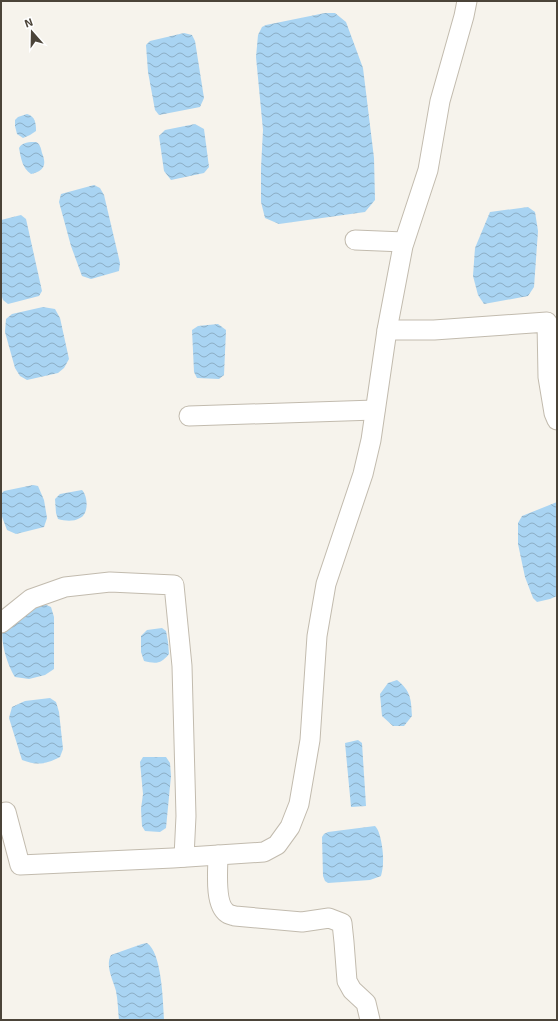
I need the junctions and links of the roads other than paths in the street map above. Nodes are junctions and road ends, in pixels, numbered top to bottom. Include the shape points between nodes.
1 (467, 1) edge
2 (355, 240) dead end
3 (404, 242) junction
4 (387, 330) junction
5 (375, 410) junction
6 (189, 416) dead end
7 (557, 420) edge
8 (1, 623) edge
9 (6, 812) dead end
10 (218, 855) junction
11 (184, 857) junction
12 (370, 1020) edge

1 - 3 street via 440,100 428,170
2 - 3 street
3 - 4 street
4 - 5 street
4 - 7 street via 434,330 547,322 548,377
5 - 6 street
5 - 10 street via 363,474 326,584 317,636 310,740 299,804 290,827 277,846 264,852
8 - 11 street via 31,599 65,587 110,582 174,585 182,666 186,816
9 - 11 street via 20,865
10 - 11 street
10 - 12 street via 217,887 219,900 227,914 302,922 329,918 342,923 348,981 352,990 366,1003

